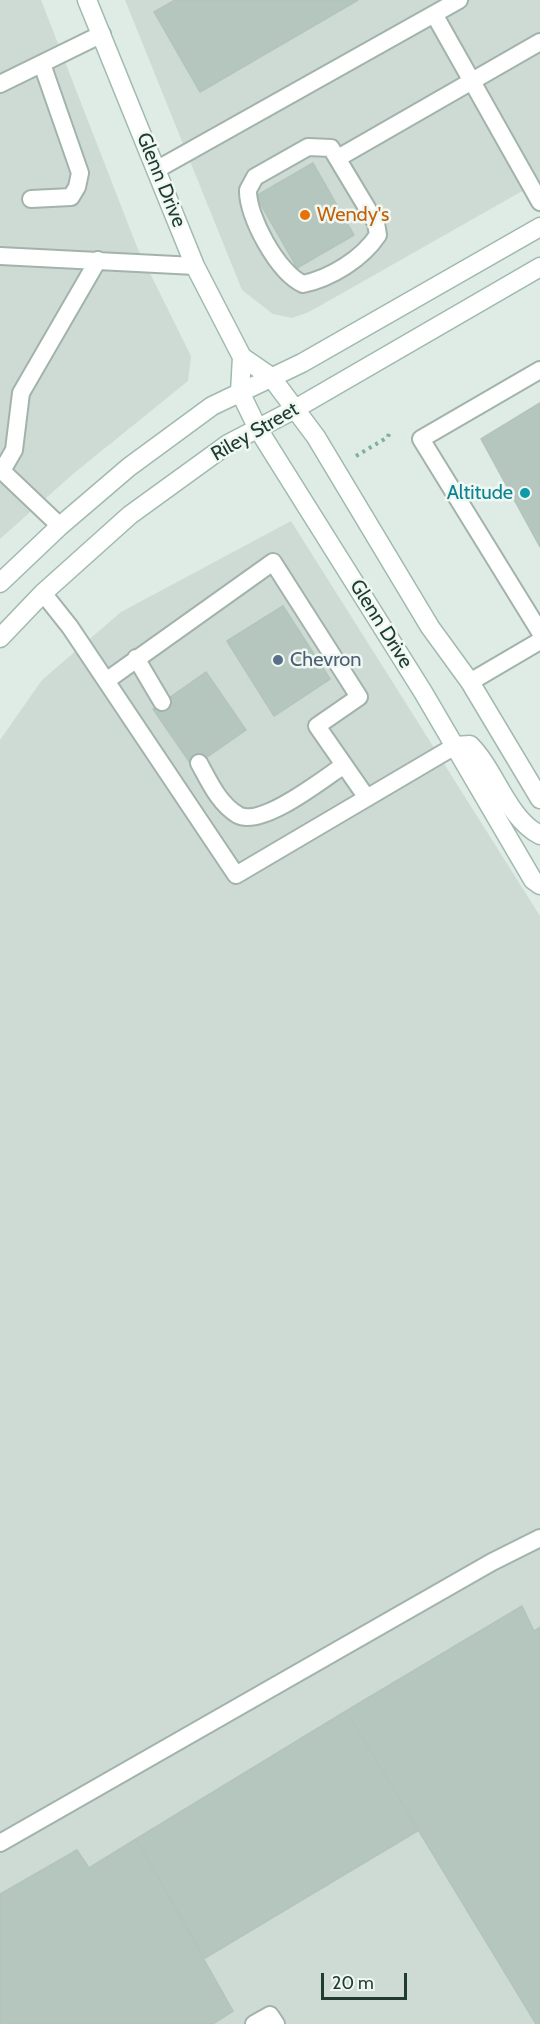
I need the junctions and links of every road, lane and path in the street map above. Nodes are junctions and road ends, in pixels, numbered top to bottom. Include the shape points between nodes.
1 (87, 0) edge
2 (459, 0) edge
3 (434, 14) junction
4 (102, 34) junction
5 (540, 42) edge
6 (42, 64) junction
7 (472, 82) junction
8 (0, 84) edge
9 (338, 158) junction
10 (156, 170) junction
11 (31, 199) dead end
12 (540, 202) edge
13 (540, 227) edge
14 (0, 256) edge
15 (98, 260) junction
16 (195, 266) junction
17 (540, 267) edge
18 (242, 357) junction
19 (540, 370) edge
20 (272, 377) junction
21 (240, 392) junction
22 (295, 409) junction
23 (258, 429) junction
24 (390, 430) dead end
25 (356, 456) dead end
26 (1, 469) edge
27 (60, 526) junction
28 (0, 583) edge
29 (43, 593) junction
30 (540, 632) edge
31 (0, 638) edge
32 (540, 641) edge
33 (136, 658) junction
34 (106, 681) junction
35 (470, 682) junction
36 (162, 702) dead end
37 (455, 746) junction
38 (199, 763) dead end
39 (344, 765) junction
40 (367, 798) junction
41 (540, 799) edge
42 (540, 835) edge
43 (540, 885) edge
44 (540, 1538) edge
45 (0, 1843) edge
46 (254, 2024) edge
47 (276, 2024) edge

1 - 4 street, Glenn Drive
2 - 3 lane
3 - 7 lane
3 - 10 lane
4 - 6 lane
4 - 10 street, Glenn Drive
5 - 7 lane
6 - 8 lane
6 - 11 lane via 80,173 71,197
7 - 9 lane
7 - 12 lane
9 - 9 lane via 376,223 378,235 369,248 350,262 303,284 287,273 251,215 248,190 255,177 309,147 331,148
10 - 16 street, Glenn Drive
13 - 20 street, Riley Street
14 - 15 lane
15 - 16 lane
15 - 26 lane via 21,393 14,450
16 - 18 street, Glenn Drive
17 - 22 street, Riley Street
18 - 20 street, Glenn Drive
18 - 21 street, Glenn Drive
19 - 30 lane via 421,439
20 - 21 street, Riley Street
20 - 22 street, Glenn Drive
21 - 23 street, Glenn Drive
21 - 27 street, Riley Street via 212,406 155,448
22 - 23 street, Riley Street
22 - 35 street, Glenn Drive via 316,437 430,627
23 - 29 street, Riley Street via 176,479
23 - 37 street, Glenn Drive
24 - 25 path via 388,437
26 - 27 lane
27 - 28 street, Riley Street
29 - 31 street, Riley Street
29 - 34 lane
32 - 35 lane
33 - 34 lane
33 - 36 lane
33 - 39 lane via 273,562 358,697 317,726
34 - 40 lane via 236,875
35 - 41 street, Glenn Drive
37 - 40 lane
37 - 42 street via 470,745 484,759 529,830
37 - 43 street, Glenn Drive via 533,880
38 - 39 lane via 222,801 239,816 257,817 279,808
39 - 40 lane
44 - 45 lane
46 - 47 lane via 270,2014

